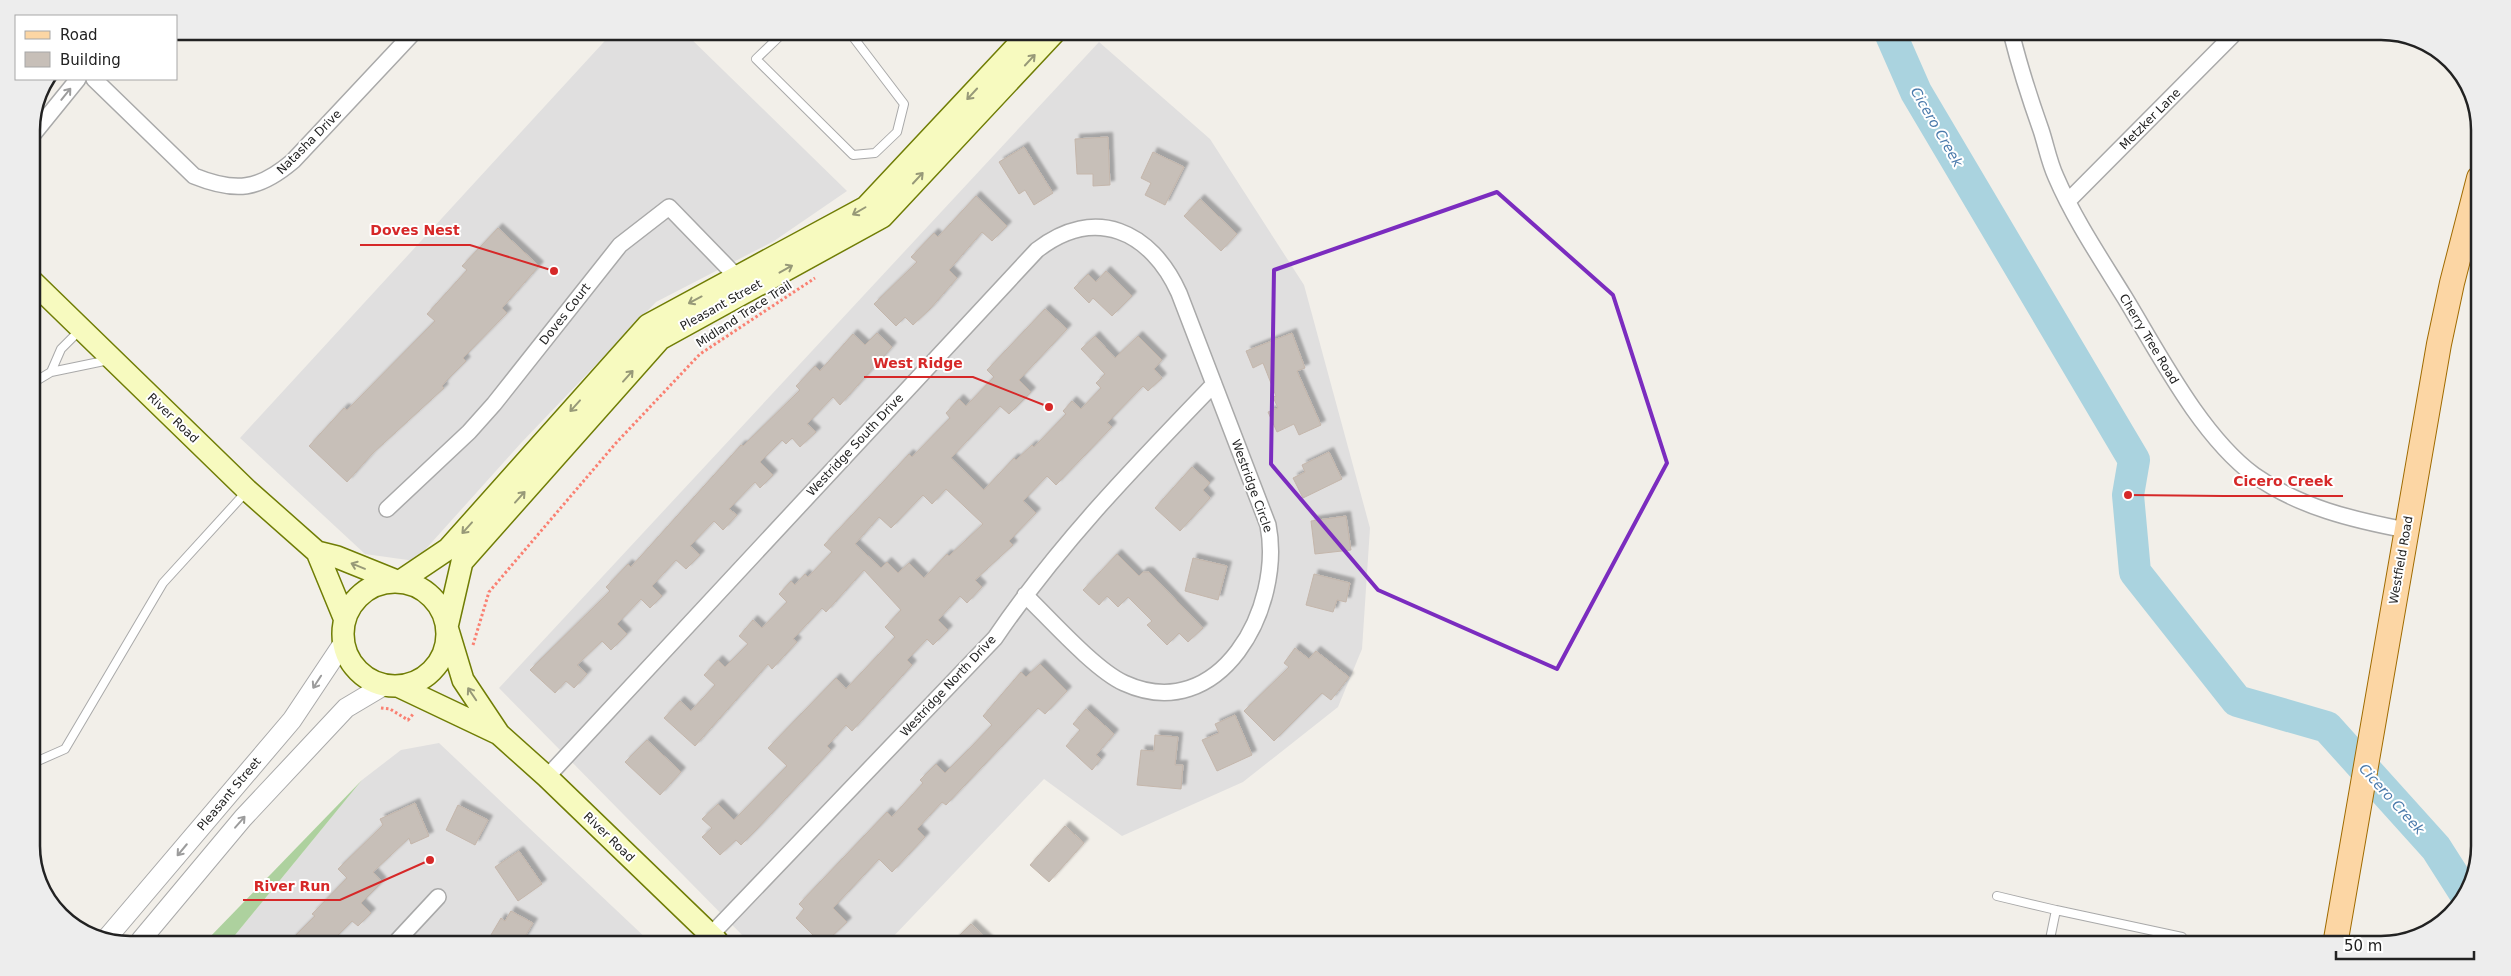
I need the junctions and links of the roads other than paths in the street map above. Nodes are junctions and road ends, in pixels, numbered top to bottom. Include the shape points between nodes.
1 (406, 40) edge
2 (776, 40) edge
3 (855, 40) edge
4 (1022, 40) edge
5 (1060, 40) edge
6 (2013, 40) edge
7 (2228, 40) edge
8 (77, 80) edge
9 (95, 80) edge
10 (40, 127) edge
11 (2068, 202) junction
12 (2471, 209) edge
13 (741, 285) junction
14 (40, 288) edge
15 (81, 328) junction
16 (113, 360) junction
17 (51, 372) junction
18 (40, 379) edge
19 (1214, 384) junction
20 (247, 490) junction
21 (387, 509) dead end
22 (2406, 530) junction
23 (317, 552) junction
24 (399, 582) junction
25 (1024, 595) junction
26 (345, 620) junction
27 (447, 627) junction
28 (344, 642) junction
29 (391, 686) junction
30 (499, 734) junction
31 (40, 761) edge
32 (547, 777) junction
33 (1997, 896) dead end
34 (438, 898) dead end
35 (2056, 910) junction
36 (111, 934) edge
37 (144, 936) edge
38 (402, 936) edge
39 (708, 936) edge
40 (714, 936) edge
41 (2051, 936) edge
42 (2177, 936) edge
43 (2337, 936) edge

1 - 9 street, Natasha Drive via 293,161 264,181 237,188 194,176
2 - 3 lane via 756,59 853,155 875,153 897,132 904,104
4 -> 13 main road, Pleasant Street via 866,207
13 -> 5 main road, Pleasant Street via 882,217
6 - 11 street, Cherry Tree Road via 2055,176
7 - 11 street, Metzker Lane
10 -> 8 street
11 - 22 street, Cherry Tree Road via 2180,390 2237,460 2270,486 2293,497 2364,522
12 - 22 main road, Westfield Road via 2452,283
13 - 21 street, Doves Court via 668,207 620,244 494,404
13 -> 24 main road, Pleasant Street via 648,325 448,549
27 -> 13 main road, Pleasant Street via 462,562 660,339
14 - 15 main road, River Road
15 - 16 main road, River Road
15 - 17 lane via 61,349
16 - 17 lane
16 - 20 main road, River Road
17 - 18 lane
19 - 25 street, Westridge North Drive via 1103,499
19 - 25 street, Westridge Circle via 1268,525 1272,546 1262,601 1253,628 1234,658 1215,676 1192,687 1147,691 1123,683 1104,670
19 - 32 street, Westridge South Drive via 1170,272 1156,255 1130,235 1111,228 1073,229 1054,236 1037,250
20 - 23 main road, River Road
20 - 31 lane via 162,583 65,750
22 - 43 main road, Westfield Road
24 -> 23 main road, River Road
23 - 26 main road, River Road
24 - 26 main road via 381,584 365,592 352,604
24 - 27 main road via 416,586 431,596 442,610
25 - 40 street, Westridge North Drive via 995,638
26 - 28 main road
27 - 29 main road via 447,644 436,667 416,682
30 -> 27 main road, River Road via 462,680 465,659
28 - 29 main road via 354,668 367,679
28 -> 36 street, Pleasant Street via 292,720
29 - 30 main road, River Road
37 -> 29 street via 243,818 346,708
30 - 32 main road, River Road
32 - 39 main road, River Road
33 - 35 lane
34 - 38 street
35 - 41 lane
35 - 42 lane

